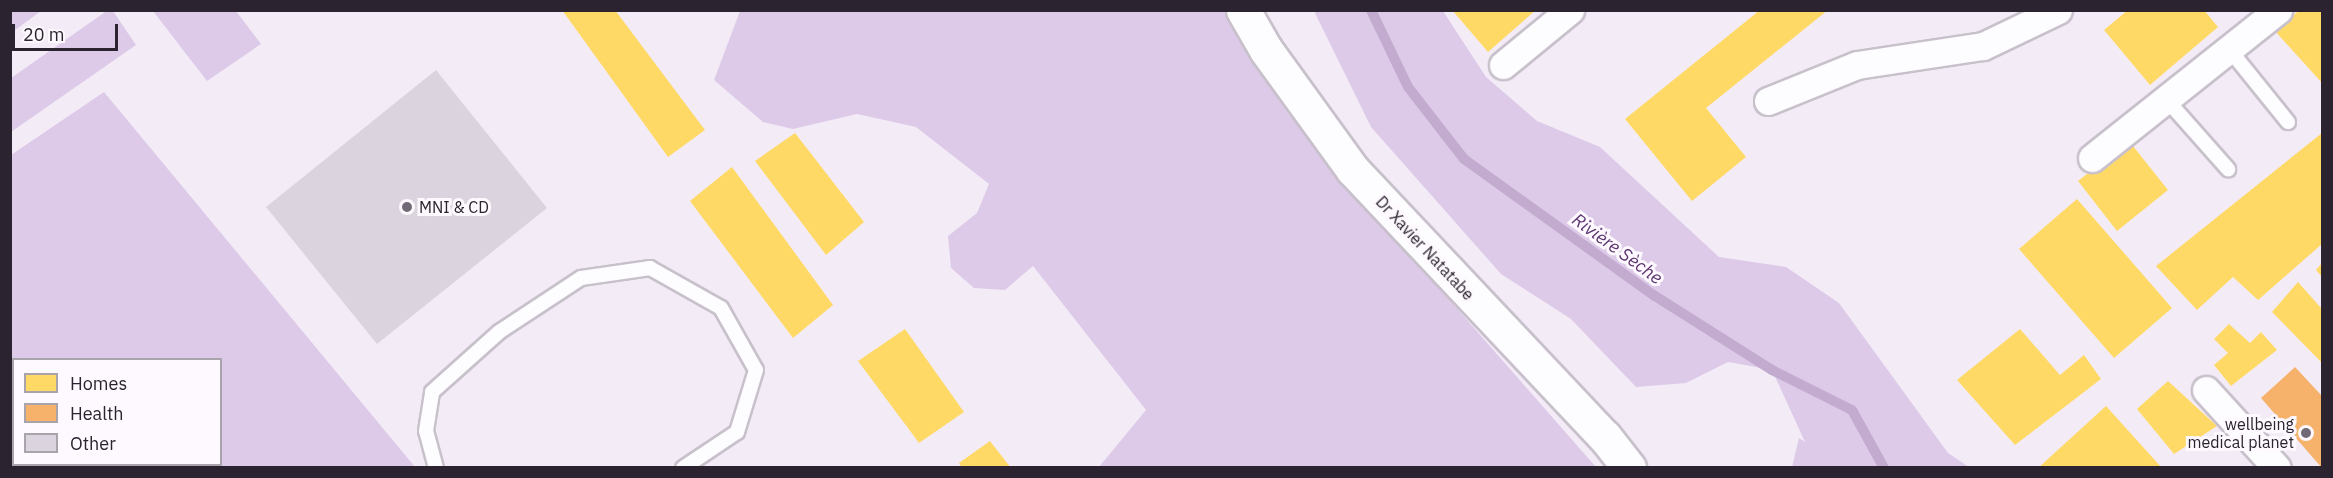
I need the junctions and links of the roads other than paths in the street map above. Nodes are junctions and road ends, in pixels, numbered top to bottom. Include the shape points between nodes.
1 (1243, 10) edge
2 (1570, 10) edge
3 (2058, 10) edge
4 (2278, 10) edge
5 (2229, 49) junction
6 (1503, 65) dead end
7 (2166, 99) junction
8 (1768, 101) dead end
9 (2288, 122) dead end
10 (2092, 158) dead end
11 (2228, 170) dead end
12 (2206, 390) dead end
13 (436, 468) edge
14 (683, 468) edge
15 (1629, 468) edge
16 (2277, 468) edge

1 - 15 main road, Dr Xavier Natatabe via 1266,50 1353,170 1605,437
2 - 6 street
3 - 8 street via 1983,46 1857,65
4 - 5 street
5 - 7 street
5 - 9 lane
7 - 10 street
7 - 11 lane
12 - 16 street
13 - 14 lane via 426,431 432,392 499,332 581,278 651,267 721,308 756,370 737,432

